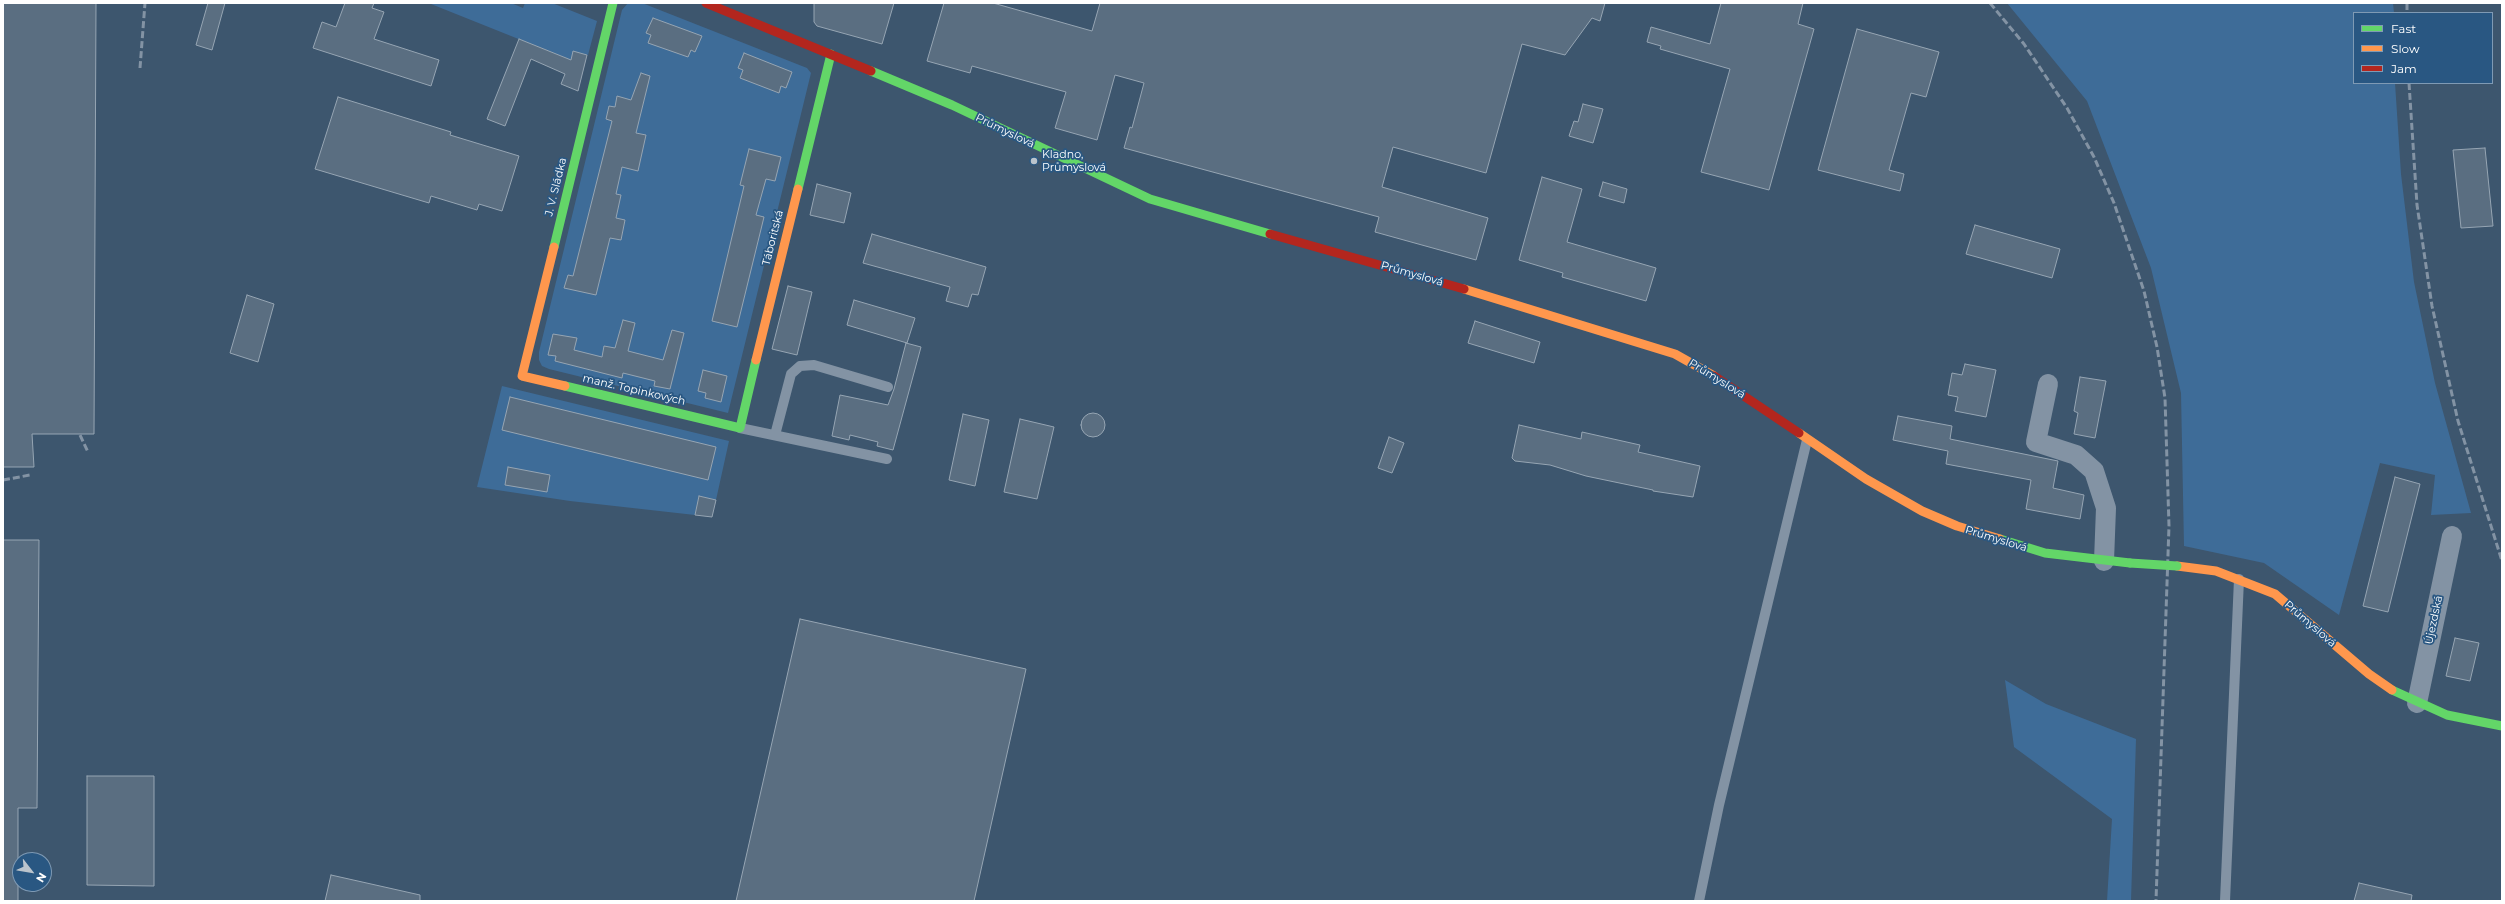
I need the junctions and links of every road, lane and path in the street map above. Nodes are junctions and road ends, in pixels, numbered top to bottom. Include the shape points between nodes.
1 (613, 3) edge
2 (706, 3) edge
3 (830, 54) junction
4 (522, 376) joint
5 (2048, 384) dead end
6 (888, 387) dead end
7 (740, 428) junction
8 (775, 435) junction
9 (1807, 440) junction
10 (887, 458) dead end
11 (2452, 536) dead end
12 (2104, 561) junction
13 (2239, 579) junction
14 (2417, 703) junction
15 (2502, 726) edge
16 (1699, 901) edge
17 (2225, 901) edge

1 - 4 street, J. V. Sládka
2 - 3 street, Průmyslová
3 - 7 street, Táboritská
3 - 9 street, Průmyslová via 952,105 1150,199 1494,297 1675,354 1706,370
4 - 7 street, manž. Topinkových
5 - 12 street via 2036,442 2076,455 2094,471 2106,508
6 - 8 lane via 814,365 800,366 791,374
7 - 8 lane
8 - 10 lane
9 - 12 street, Průmyslová via 1882,489 1951,524 2027,548
9 - 16 lane via 1719,805
11 - 14 street, Újezdská
12 - 13 street, Průmyslová, bridge via 2207,569
13 - 14 street, Průmyslová via 2275,594 2369,674
13 - 17 lane
14 - 15 street, Průmyslová via 2447,715

